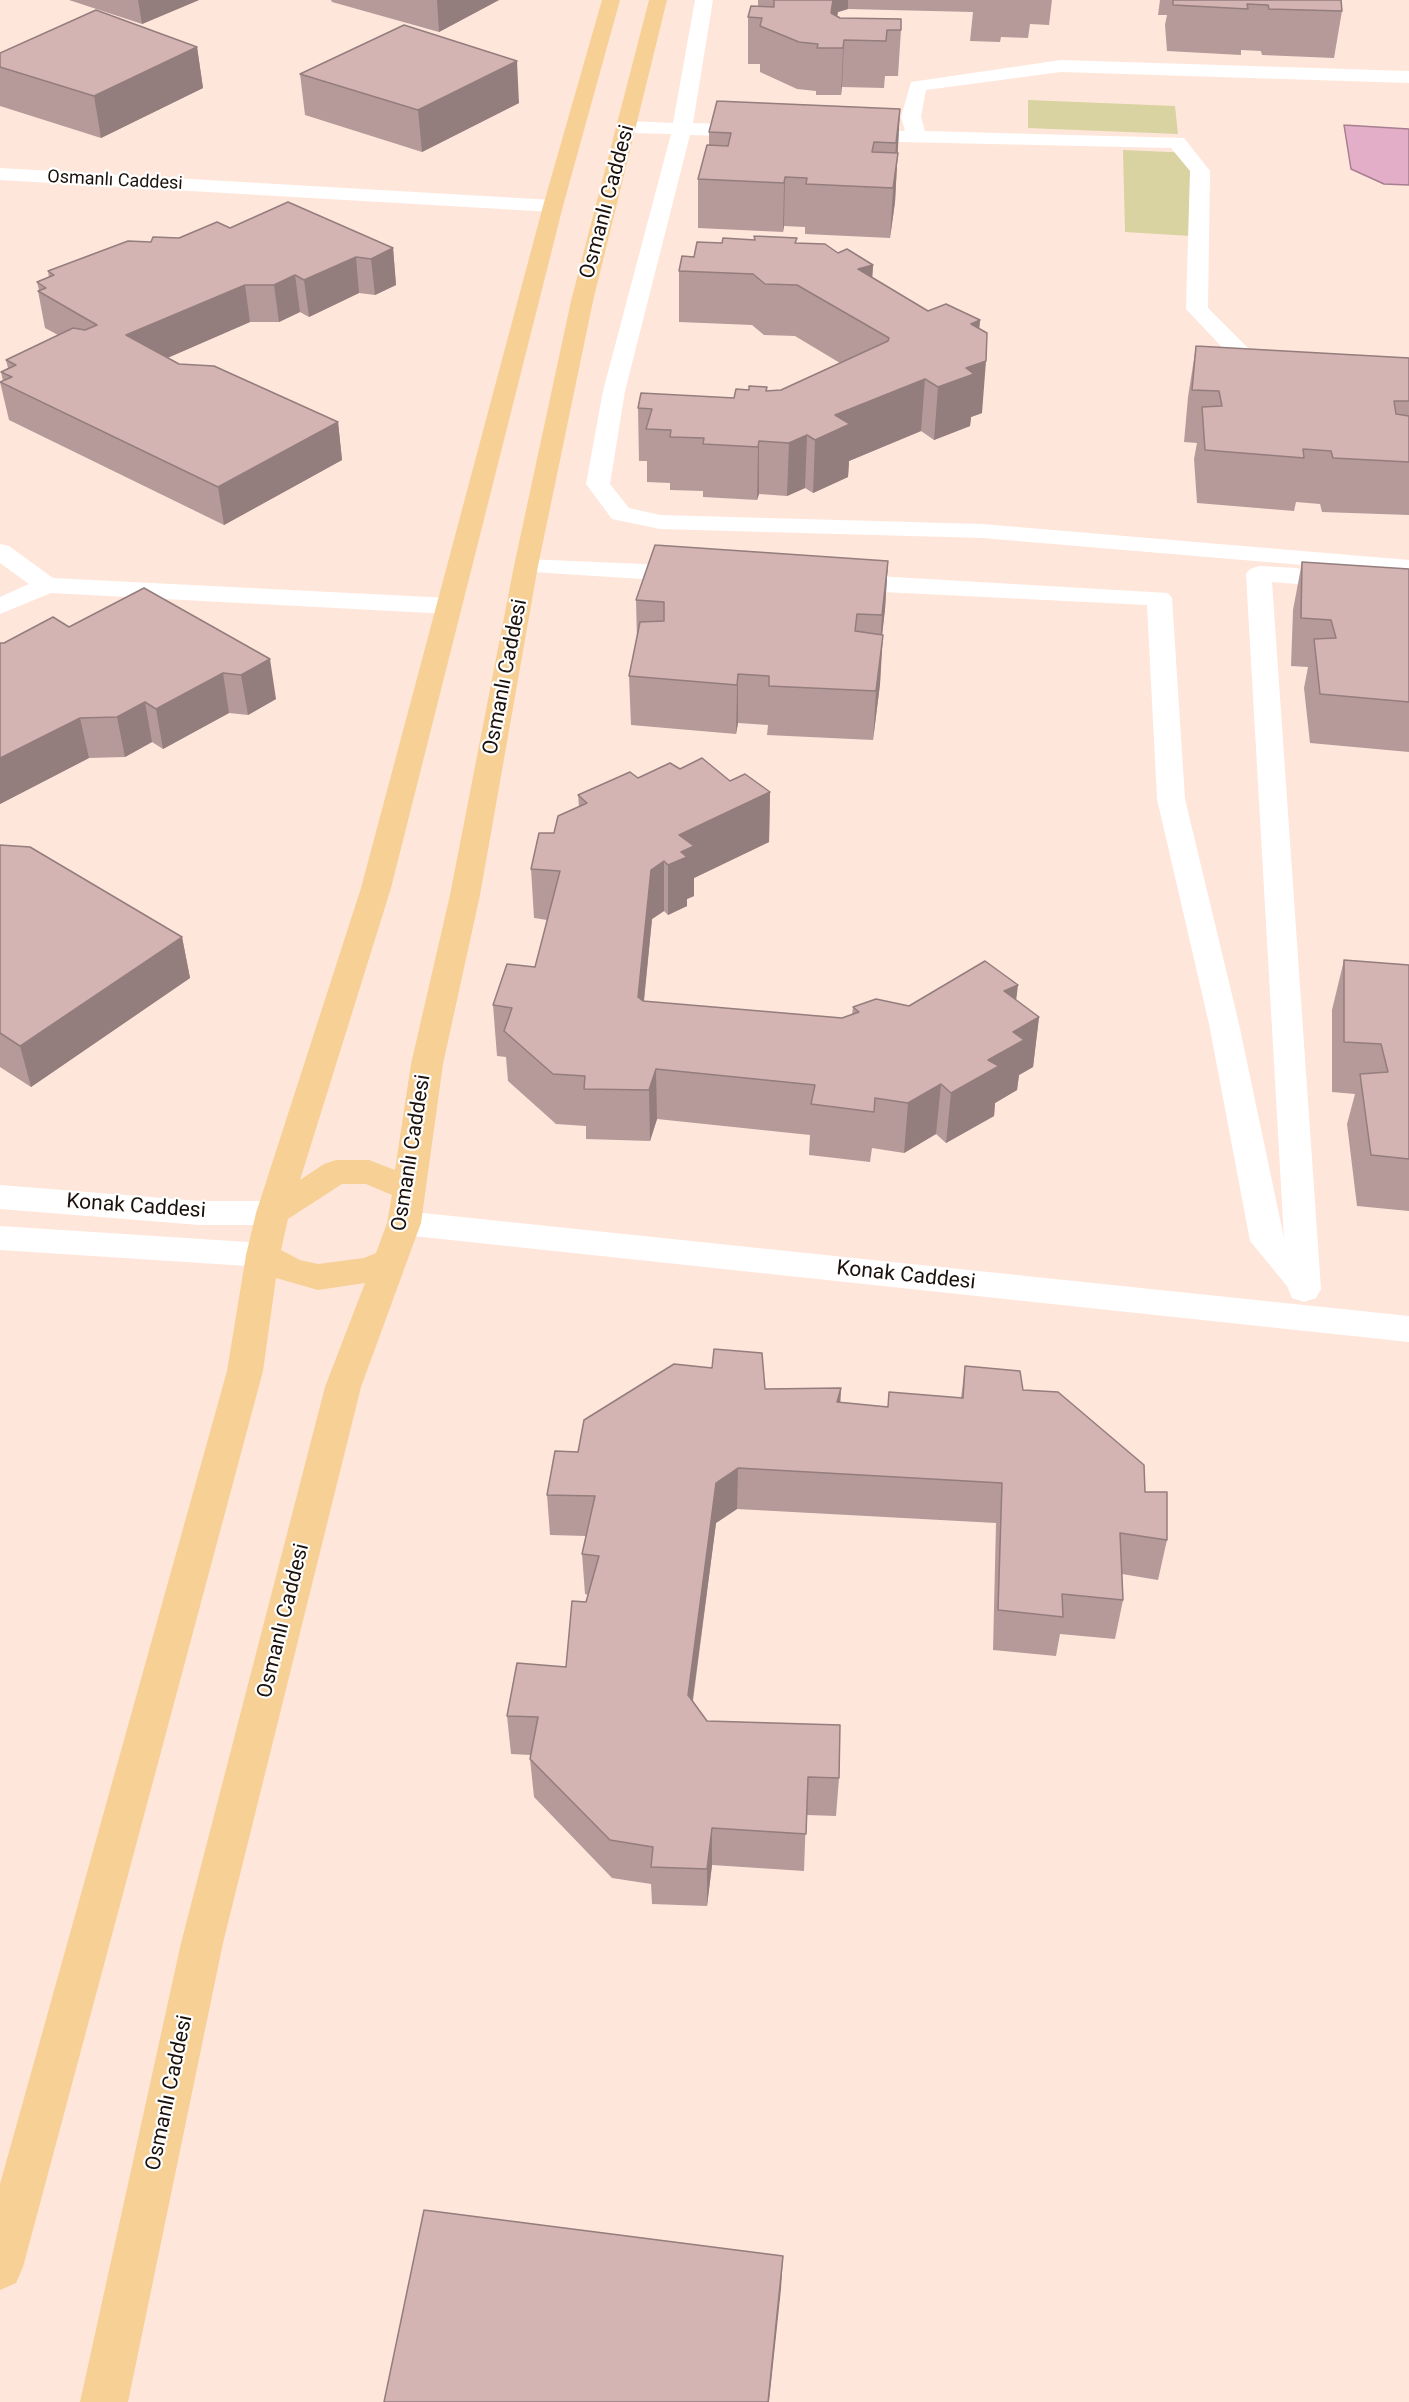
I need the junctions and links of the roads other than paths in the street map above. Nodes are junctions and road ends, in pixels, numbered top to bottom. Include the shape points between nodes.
1 (611, 0) edge
2 (658, 0) edge
3 (704, 0) edge
4 (1409, 77) edge
5 (628, 127) junction
6 (682, 129) junction
7 (774, 132) edge
8 (831, 134) edge
9 (917, 137) junction
10 (0, 174) edge
11 (553, 206) junction
12 (1290, 361) edge
13 (0, 550) edge
14 (526, 566) junction
15 (1409, 567) edge
16 (717, 576) edge
17 (812, 580) edge
18 (1409, 584) edge
19 (47, 585) junction
20 (0, 606) edge
21 (449, 606) junction
22 (410, 1189) junction
23 (0, 1197) edge
24 (273, 1214) junction
25 (404, 1224) junction
26 (0, 1238) edge
27 (262, 1255) junction
28 (390, 1262) junction
29 (1303, 1282) junction
30 (1306, 1318) junction
31 (1409, 1329) edge
32 (0, 2267) edge
33 (104, 2402) edge

1 - 11 main road
2 - 5 main road, Osmanlı Caddesi
3 - 6 street
4 - 9 street via 1061,66 918,86 911,117
5 - 6 street
5 - 14 main road, Osmanlı Caddesi via 582,301
6 - 7 street
6 - 15 street via 614,392 598,484 621,514 660,522 982,531
8 - 9 street
9 - 12 street via 1177,142 1200,171 1197,309 1243,356
10 - 11 street, Osmanlı Caddesi
11 - 21 main road
13 - 19 street
14 - 16 street
14 - 22 main road, Osmanlı Caddesi via 465,895 427,1064
17 - 29 street via 1159,598 1171,799 1224,1024 1267,1241
18 - 29 street via 1259,574
19 - 20 street
19 - 21 street
21 - 24 main road via 376,888
22 - 24 main road via 369,1172 336,1172
22 - 25 main road, Osmanlı Caddesi
23 - 24 street, Konak Caddesi via 200,1213
24 - 27 main road
25 - 28 main road, Osmanlı Caddesi
25 - 30 street, Konak Caddesi
26 - 27 street, Konak Caddesi
27 - 28 main road via 290,1270 318,1277 368,1270
27 - 32 main road via 245,1371
28 - 33 main road, Osmanlı Caddesi via 343,1387 205,1932
29 - 30 street
30 - 31 street, Konak Caddesi

